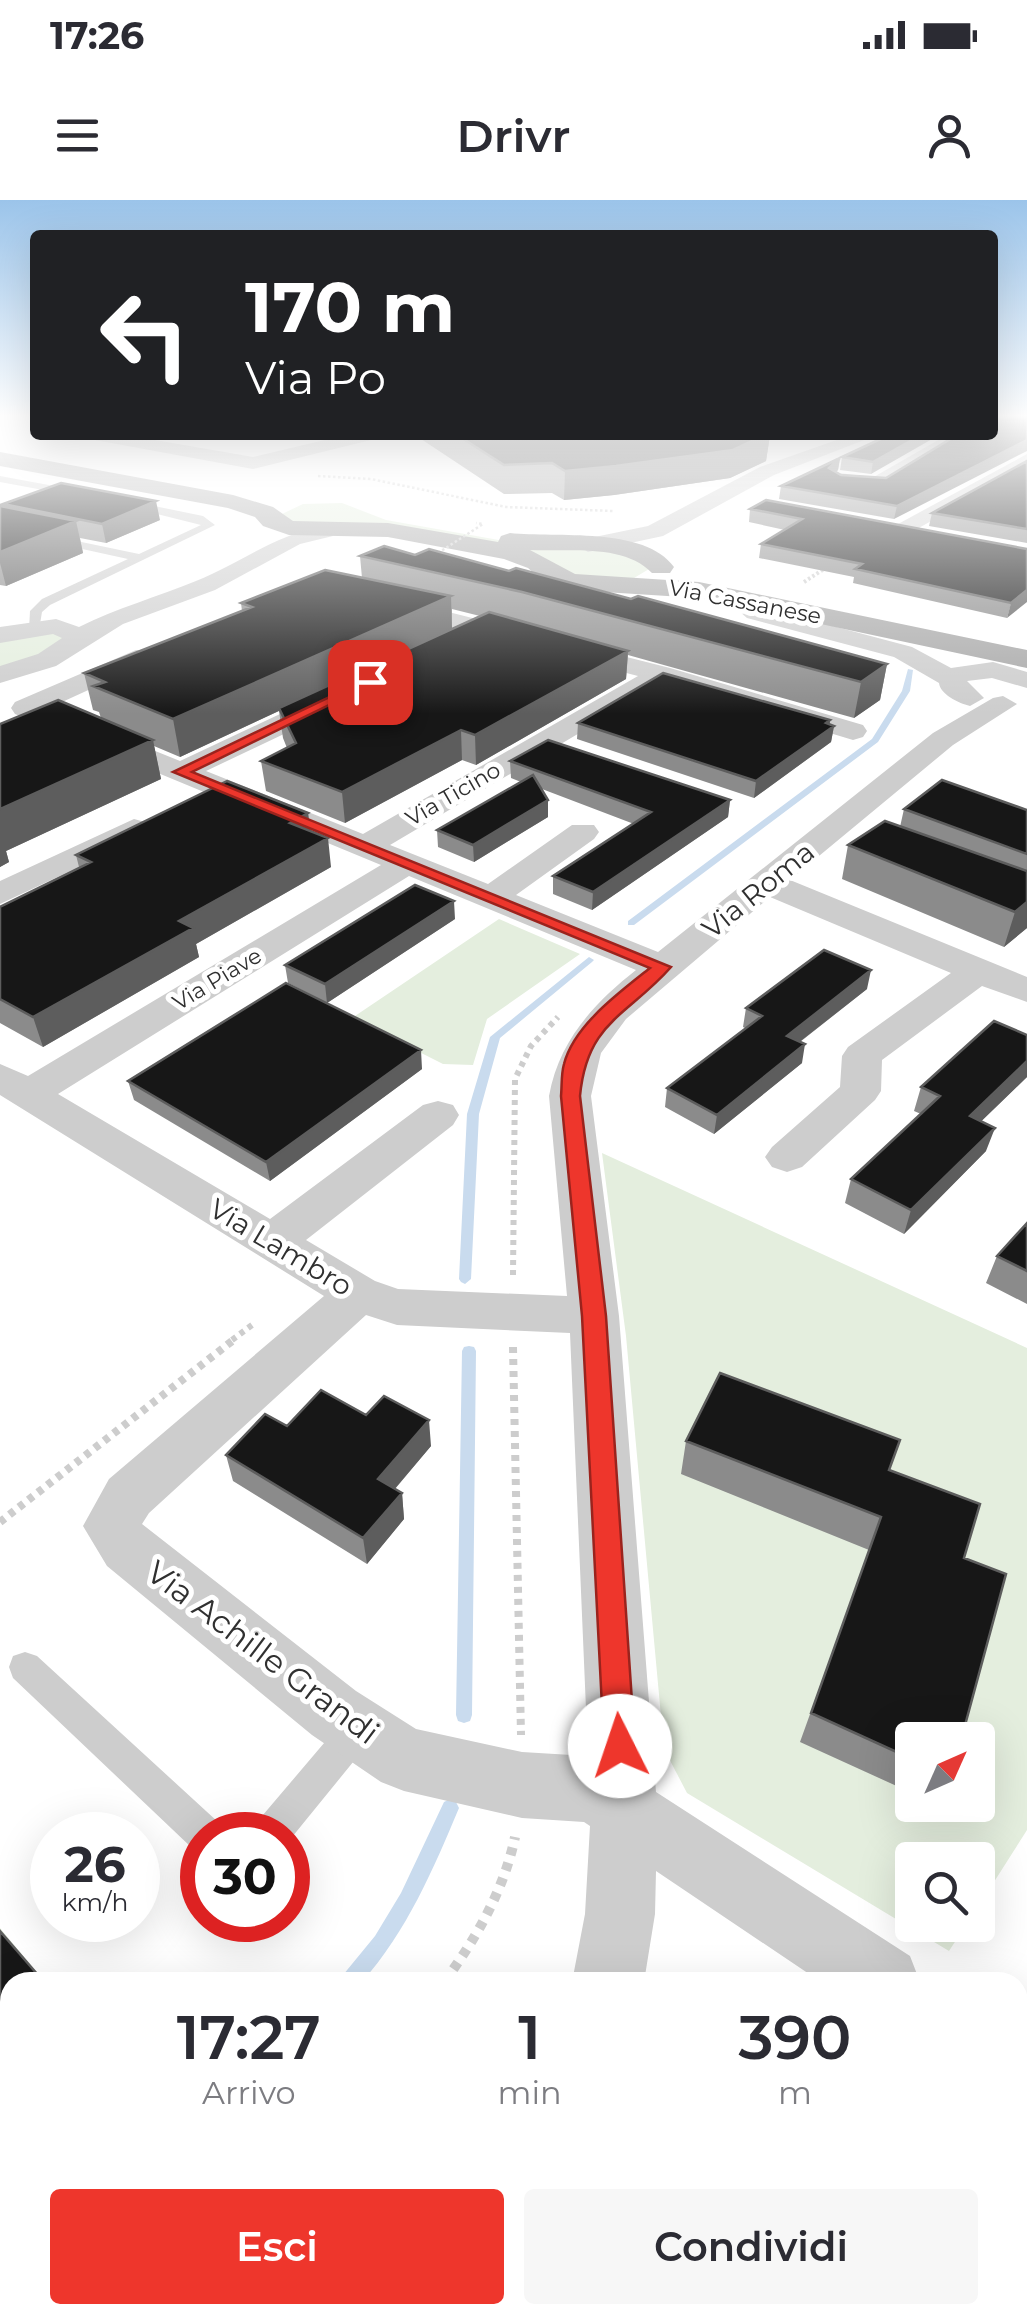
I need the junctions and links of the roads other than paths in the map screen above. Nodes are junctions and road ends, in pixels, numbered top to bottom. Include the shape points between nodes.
1 (178, 516) edge
2 (277, 516) edge
3 (293, 516) edge
4 (389, 516) edge
5 (705, 516) edge
6 (923, 516) edge
7 (0, 528) edge
8 (875, 528) edge
9 (325, 530) junction
10 (898, 530) junction
11 (935, 537) edge
12 (265, 551) junction
13 (657, 552) junction
14 (142, 558) junction
15 (616, 585) junction
16 (356, 598) edge
17 (736, 598) junction
18 (487, 627) junction
19 (57, 630) junction
20 (0, 635) edge
21 (172, 644) edge
22 (1027, 646) edge
23 (440, 649) edge
24 (1027, 659) edge
25 (661, 674) junction
26 (0, 676) edge
27 (1027, 680) edge
28 (370, 682) edge
29 (953, 684) junction
30 (1015, 702) edge
31 (853, 731) dead end
32 (944, 739) junction
33 (544, 742) junction
34 (576, 752) edge
35 (178, 796) junction
36 (583, 832) dead end
37 (363, 847) junction
38 (406, 864) junction
39 (767, 882) junction
40 (0, 894) edge
41 (490, 898) junction
42 (647, 960) junction
43 (978, 971) junction
44 (1027, 991) edge
45 (14, 1086) edge
46 (438, 1115) dead end
47 (788, 1157) dead end
48 (272, 1242) junction
49 (339, 1283) junction
50 (594, 1316) junction
51 (26, 1667) dead end
52 (359, 1728) junction
53 (624, 1809) junction
54 (180, 1812) edge
55 (289, 1812) edge
56 (610, 1972) edge
57 (869, 1972) edge

1 - 14 lane via 209,523
2 - 12 street
3 - 9 main road, Via Cassanese
4 - 13 main road, Via Cassanese via 532,545
5 - 13 street
6 - 10 street
7 - 14 lane
8 - 10 street
9 - 12 street
9 - 15 main road, Via Cassanese via 388,530 492,549 537,562 572,582
10 - 11 street
12 - 19 street via 206,585 114,619
13 - 15 main road via 644,580
13 - 22 main road, Via Cassanese
14 - 19 lane via 46,602 36,611
15 - 17 main road, Via Cassanese via 674,586
16 - 18 street
17 - 24 main road, Via Cassanese
17 - 29 street via 756,613 903,652
18 - 23 street
18 - 25 street
19 - 20 street
19 - 26 street via 47,660
21 - 35 street via 33,720
25 - 31 street
25 - 33 street, Via Ticino
27 - 29 street via 980,670
28 - 35 street
29 - 30 street via 968,697
29 - 32 street via 953,721
30 - 32 street, Via Roma
32 - 39 street, Via Roma via 843,832
33 - 34 street
33 - 37 street, Via Ticino
35 - 37 street via 218,788
35 - 40 street
36 - 41 street
37 - 38 street
38 - 41 street
38 - 45 street, Via Piave
39 - 42 street, Via Roma
39 - 43 street
41 - 42 street
42 - 50 street, Via Roma via 574,1061 570,1096
43 - 44 street
43 - 47 street via 862,1056 860,1091
45 - 48 street, Via Lambro
46 - 48 street
48 - 49 street, Via Lambro
49 - 50 street, Via Lambro via 397,1307
49 - 52 street, Via Achille Grandi via 129,1496 111,1526 127,1548
50 - 53 street, Via Roma
51 - 54 lane
52 - 53 street, Via Achille Grandi via 404,1759 522,1784 594,1790
52 - 55 lane
53 - 56 street, Via Roma via 620,1914
53 - 57 street, Via Achille Grandi

